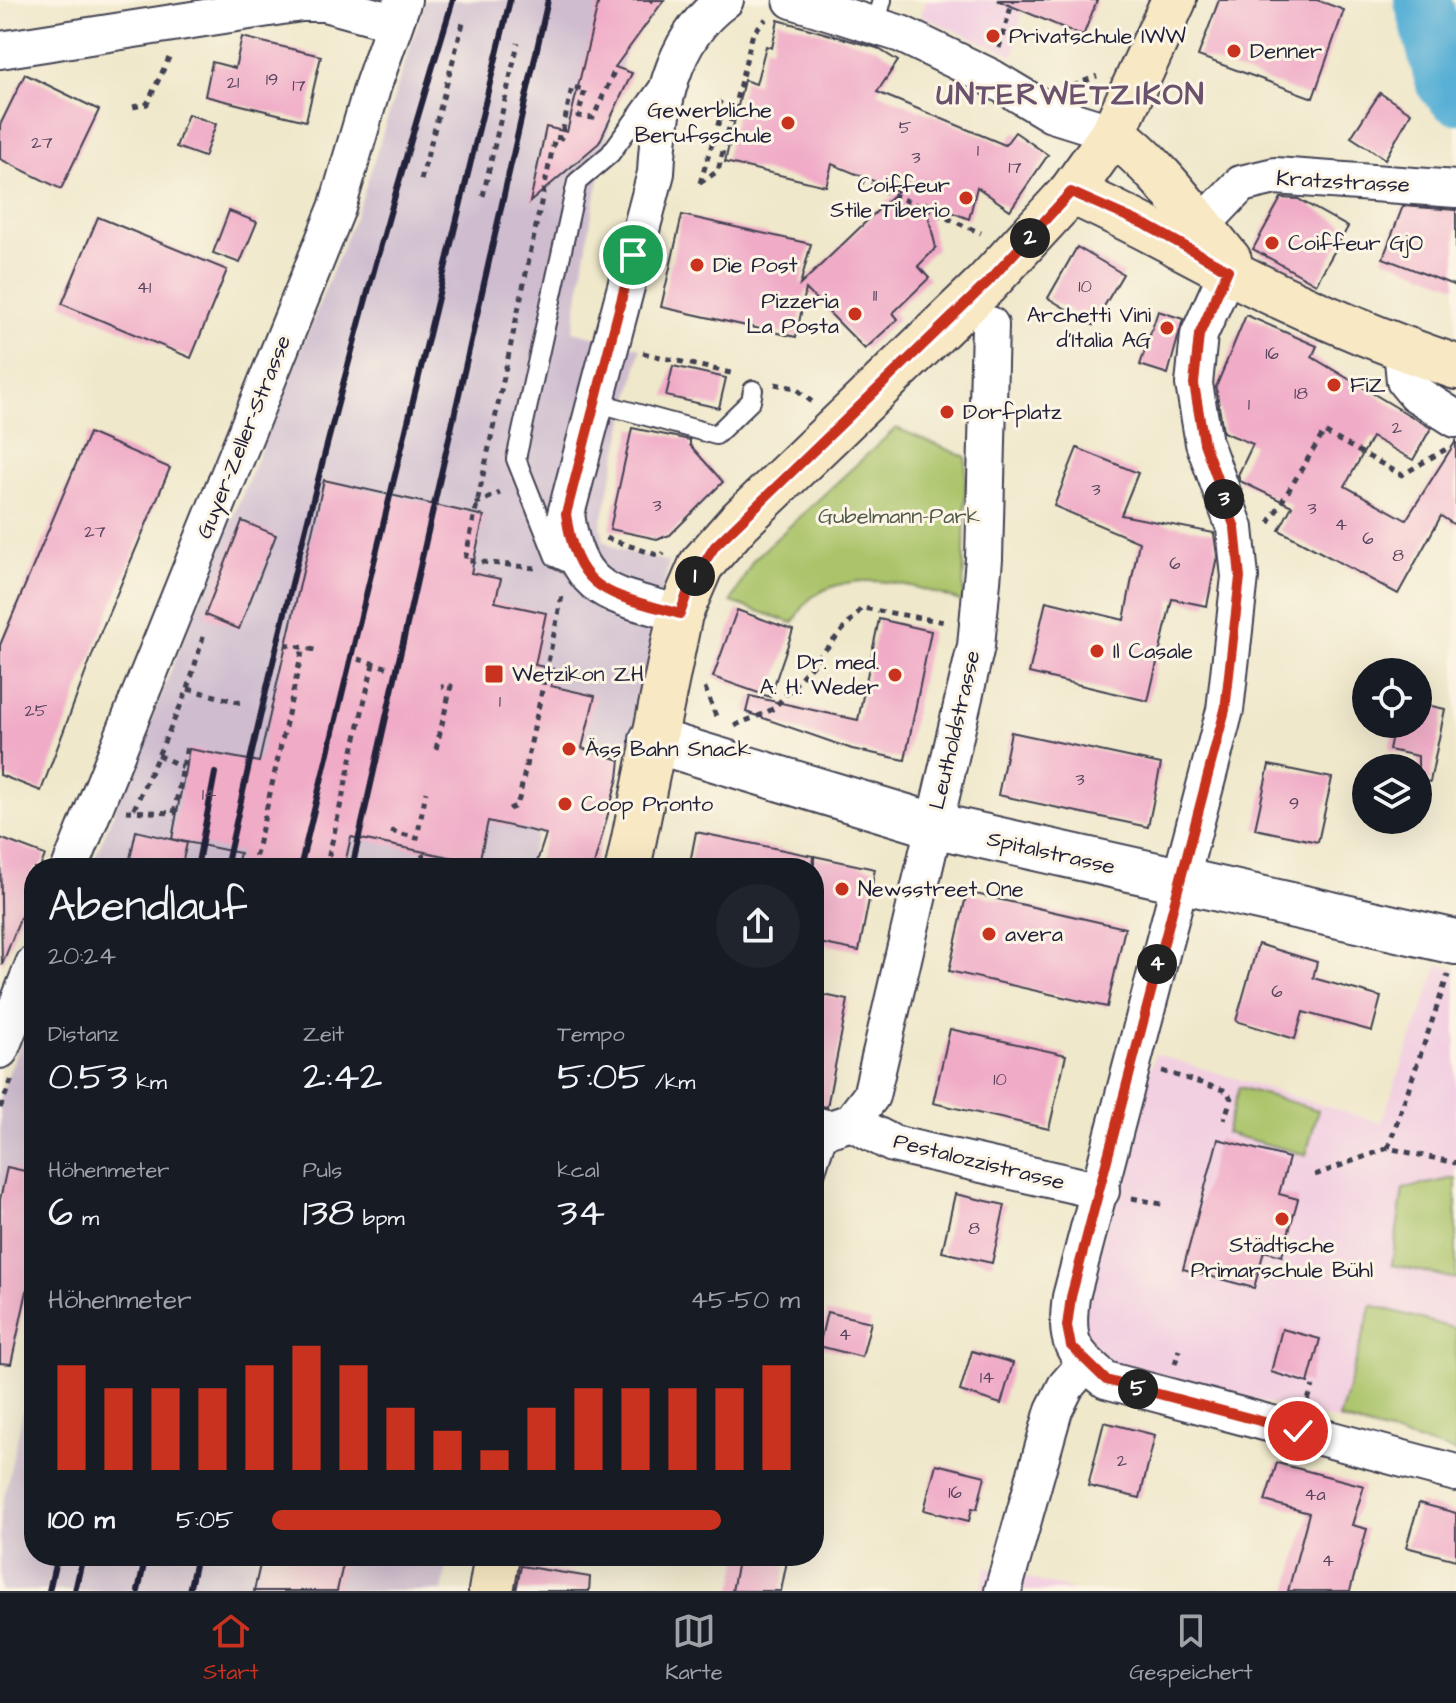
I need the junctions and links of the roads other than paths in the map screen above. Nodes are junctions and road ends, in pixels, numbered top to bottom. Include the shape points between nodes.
1 (725, 0) edge
2 (1174, 0) edge
3 (786, 7) edge
4 (398, 11) edge
5 (878, 12) edge
6 (0, 50) edge
7 (673, 68) junction
8 (1113, 133) junction
9 (1456, 189) edge
10 (1071, 192) junction
11 (1201, 226) junction
12 (1237, 275) junction
13 (990, 325) dead end
14 (1402, 349) junction
15 (1456, 367) edge
16 (753, 390) dead end
17 (595, 402) junction
18 (1456, 419) edge
19 (572, 579) junction
20 (680, 614) junction
21 (652, 740) junction
22 (933, 825) junction
23 (74, 858) edge
24 (630, 858) edge
25 (1178, 881) junction
26 (1454, 952) edge
27 (24, 989) edge
28 (0, 1050) edge
29 (832, 1125) edge
30 (824, 1148) edge
31 (1101, 1191) junction
32 (1085, 1364) junction
33 (1456, 1473) edge
34 (470, 1566) edge
35 (495, 1566) edge
36 (466, 1591) edge
37 (491, 1591) edge
38 (1003, 1591) edge

1 - 7 street via 691,34
2 - 8 main road
3 - 5 street
4 - 6 street via 301,3
4 - 23 street, Guyer-Zeller-Strasse via 337,208
5 - 8 street via 1052,114
7 - 17 street via 658,131 656,173
7 - 19 lane via 610,154 577,182 516,459 555,557
8 - 10 main road
8 - 11 main road via 1138,151
9 - 11 street, Kratzstrasse via 1275,176 1241,184
10 - 12 main road via 1148,226
10 - 20 main road via 986,284 715,546 690,585
11 - 12 main road
12 - 14 main road
12 - 25 street via 1199,335 1194,384 1204,443 1236,540 1240,577 1225,710
13 - 22 street, Leutholdstrasse via 984,559 976,646
14 - 15 main road
14 - 18 street via 1405,381
16 - 17 lane via 751,401 716,435
17 - 19 street via 566,514
19 - 20 street
20 - 21 main road
21 - 22 street, Spitalstrasse
21 - 24 main road
22 - 25 street, Spitalstrasse
22 - 29 street, Leutholdstrasse via 871,1096
25 - 26 street, Spitalstrasse
25 - 31 street
27 - 28 street
29 - 30 lane
29 - 31 street, Pestalozzistrasse
31 - 32 street via 1067,1326 1071,1346
32 - 33 street via 1106,1380
32 - 38 street via 1054,1410
34 - 36 main road
35 - 37 main road

